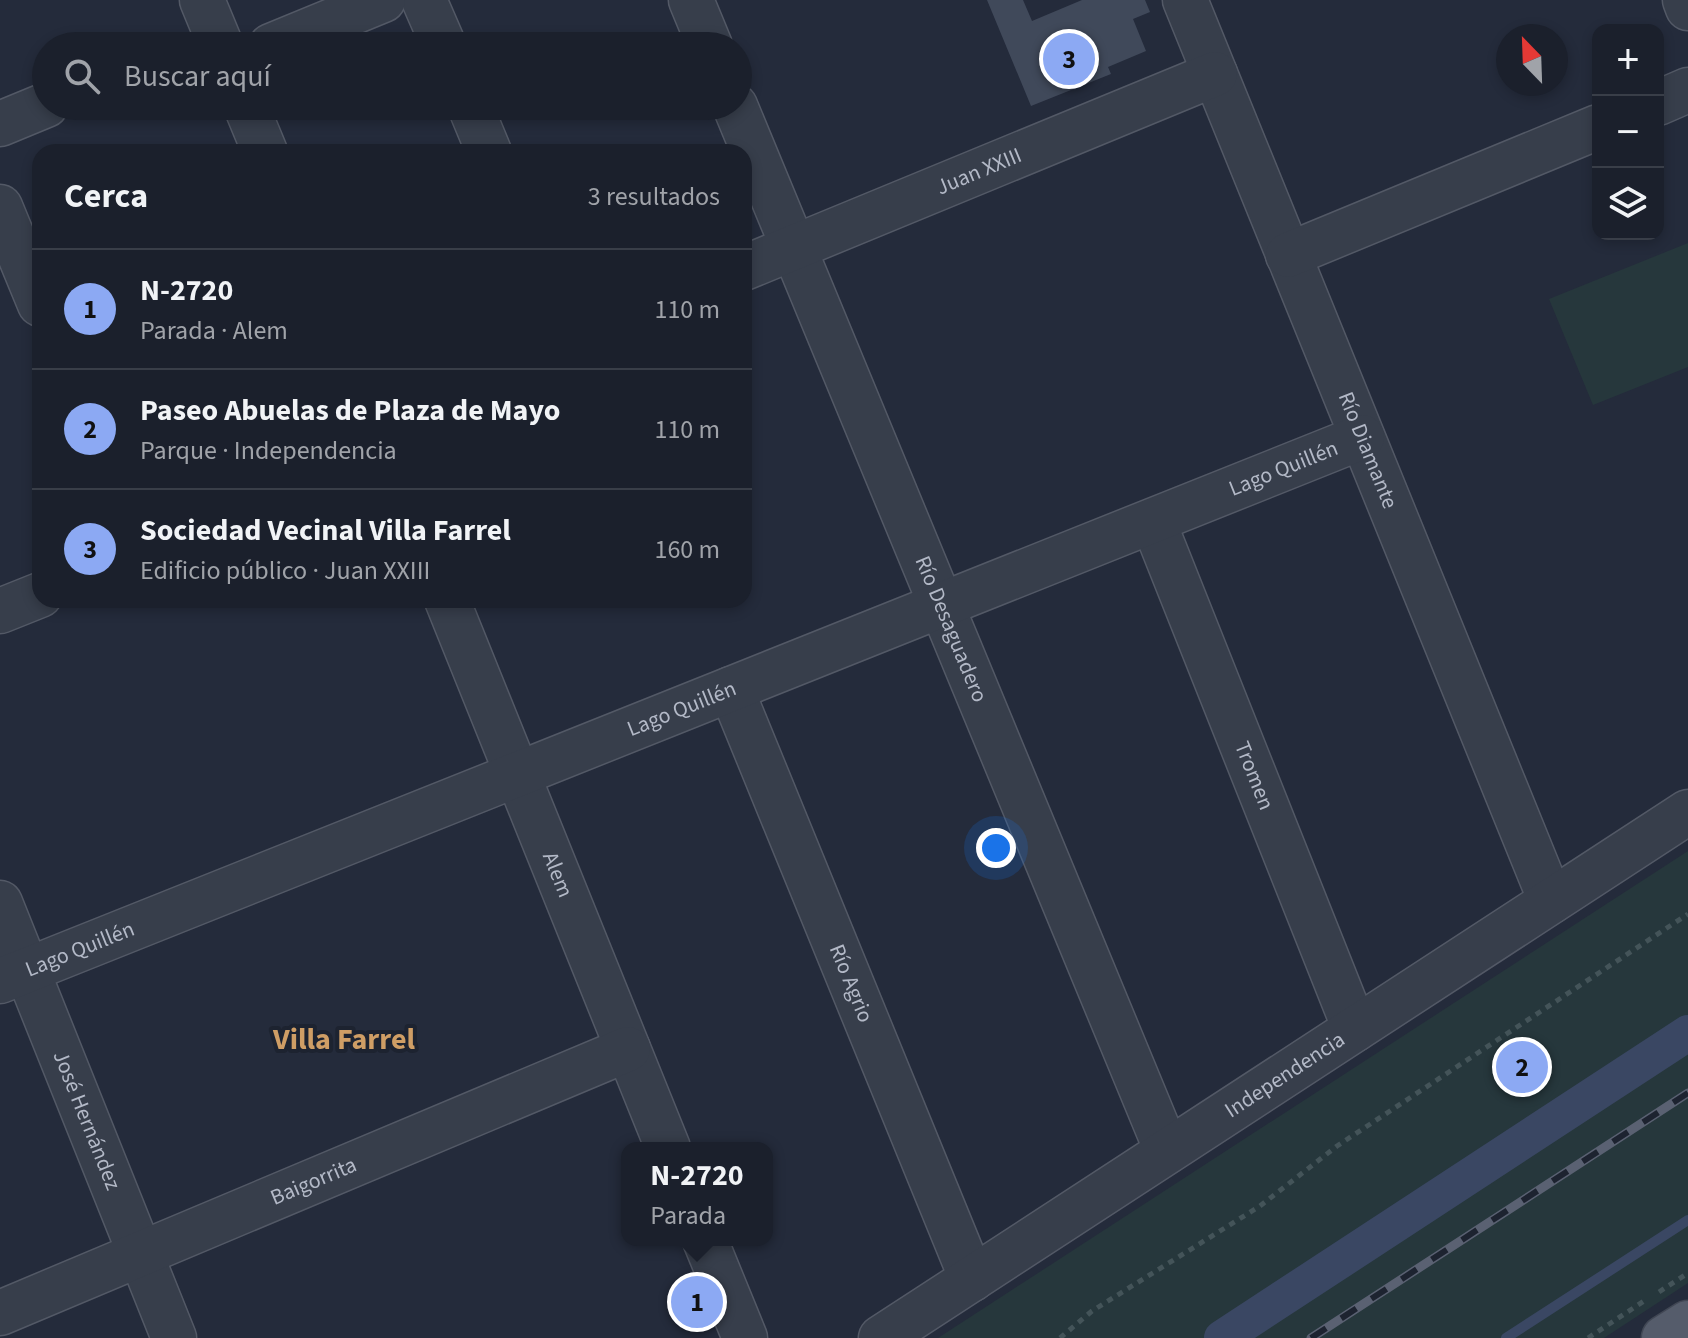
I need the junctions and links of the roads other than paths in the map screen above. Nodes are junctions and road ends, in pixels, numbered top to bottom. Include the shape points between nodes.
1 (383, 0) edge
2 (424, 0) edge
3 (691, 0) edge
4 (1185, 0) edge
5 (1685, 0) edge
6 (1688, 8) edge
7 (305, 32) edge
8 (438, 32) edge
9 (704, 32) edge
10 (1215, 74) junction
11 (1688, 90) edge
12 (1664, 100) edge
13 (32, 111) edge
14 (252, 120) edge
15 (476, 120) edge
16 (741, 120) edge
17 (0, 124) edge
18 (1592, 129) edge
19 (262, 144) edge
20 (486, 144) edge
21 (751, 144) edge
22 (752, 147) edge
23 (0, 207) edge
24 (793, 247) junction
25 (1288, 255) junction
26 (752, 265) edge
27 (32, 285) edge
28 (1362, 437) junction
29 (1153, 521) junction
30 (32, 598) edge
31 (942, 605) junction
32 (450, 608) edge
33 (0, 611) edge
34 (731, 689) junction
35 (518, 774) junction
36 (1688, 812) edge
37 (1551, 901) junction
38 (0, 903) edge
39 (13, 975) edge
40 (1355, 1029) junction
41 (628, 1049) junction
42 (666, 1142) edge
43 (1167, 1151) junction
44 (707, 1246) edge
45 (139, 1255) junction
46 (972, 1279) junction
47 (0, 1313) edge
48 (1688, 1323) edge
49 (174, 1338) edge
50 (745, 1338) edge
51 (881, 1338) edge
52 (1664, 1338) edge

1 - 7 street
2 - 8 street
3 - 9 street
4 - 10 street, Río Diamante
5 - 6 street
10 - 24 street, Juan XXIII
10 - 25 street, Río Diamante
11 - 12 street
13 - 17 street
14 - 19 street
15 - 20 street
16 - 21 street, Río Desaguadero
18 - 25 street
22 - 24 street, Río Desaguadero
23 - 27 street
24 - 26 street, Juan XXIII
24 - 31 street, Río Desaguadero
25 - 28 street, Río Diamante
28 - 29 street, Lago Quillén
28 - 37 street, Río Diamante
29 - 31 street, Lago Quillén
29 - 40 street, Tromen
30 - 33 street
31 - 34 street, Lago Quillén
31 - 43 street, Río Desaguadero
32 - 35 street, Alem
34 - 35 street, Lago Quillén
34 - 46 street, Río Agrio
35 - 39 street, Lago Quillén
35 - 41 street, Alem
36 - 37 street, Independencia
37 - 40 street, Independencia
38 - 39 street, José Hernández
39 - 45 street, José Hernández
40 - 43 street, Independencia
41 - 42 street, Alem
41 - 45 street, Baigorrita
43 - 46 street, Independencia
44 - 50 street
45 - 47 street, Baigorrita
45 - 49 street, José Hernández
46 - 51 street, Independencia
48 - 52 main road

